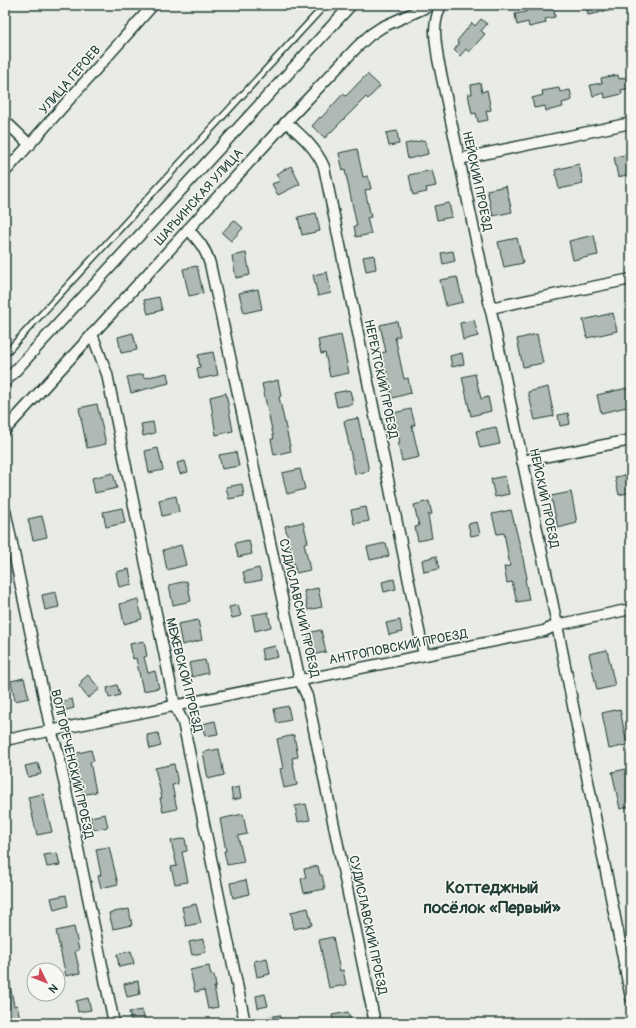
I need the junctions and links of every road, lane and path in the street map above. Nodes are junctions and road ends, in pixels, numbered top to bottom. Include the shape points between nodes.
1 (153, 5) edge
2 (325, 5) edge
3 (351, 5) edge
4 (431, 5) edge
5 (442, 5) edge
6 (5, 121) edge
7 (286, 122) junction
8 (631, 123) edge
9 (30, 145) junction
10 (459, 159) junction
11 (5, 172) edge
12 (188, 229) junction
13 (631, 279) edge
14 (490, 308) junction
15 (92, 334) junction
16 (5, 354) edge
17 (5, 382) edge
18 (5, 430) edge
19 (631, 440) edge
20 (522, 460) junction
21 (5, 510) edge
22 (631, 608) edge
23 (557, 625) junction
24 (424, 655) junction
25 (300, 680) junction
26 (176, 706) junction
27 (51, 731) junction
28 (5, 740) edge
29 (631, 998) edge
30 (114, 1023) edge
31 (245, 1023) edge
32 (375, 1023) edge

1 - 9 street, УЛИЦА ГЕРОЕВ
2 - 16 lane
3 - 17 street, ШАРЬИНСКАЯ УЛИЦА
4 - 7 street, ШАРЬИНСКАЯ УЛИЦА via 370,35
5 - 10 street, НЕЙСКИЙ ПРОЕЗД via 434,32
6 - 9 street
7 - 12 street, ШАРЬИНСКАЯ УЛИЦА
7 - 24 street, НЕРЕХТСКИЙ ПРОЕЗД via 313,146 324,167
8 - 10 street
9 - 11 street, УЛИЦА ГЕРОЕВ
10 - 14 street, НЕЙСКИЙ ПРОЕЗД
12 - 15 street, ШАРЬИНСКАЯ УЛИЦА
12 - 25 street, СУДИСЛАВСКИЙ ПРОЕЗД via 202,245 210,264
13 - 14 street
14 - 20 street, НЕЙСКИЙ ПРОЕЗД
15 - 18 street, ШАРЬИНСКАЯ УЛИЦА
15 - 26 street, МЕЖЕВСКОЙ ПРОЕЗД via 107,374
19 - 20 street
20 - 23 street, НЕЙСКИЙ ПРОЕЗД
21 - 27 street, ВОЛГОРЕЧЕНСКИЙ ПРОЕЗД
22 - 23 street, АНТРОПОВСКИЙ ПРОЕЗД
23 - 24 street, АНТРОПОВСКИЙ ПРОЕЗД via 544,631
23 - 29 street, НЕЙСКИЙ ПРОЕЗД
24 - 25 street, АНТРОПОВСКИЙ ПРОЕЗД
25 - 26 street, АНТРОПОВСКИЙ ПРОЕЗД
25 - 32 street, СУДИСЛАВСКИЙ ПРОЕЗД via 307,696
26 - 27 street, АНТРОПОВСКИЙ ПРОЕЗД
26 - 31 street, МЕЖЕВСКОЙ ПРОЕЗД via 183,722
27 - 28 street, АНТРОПОВСКИЙ ПРОЕЗД
27 - 30 street, ВОЛГОРЕЧЕНСКИЙ ПРОЕЗД via 58,752

